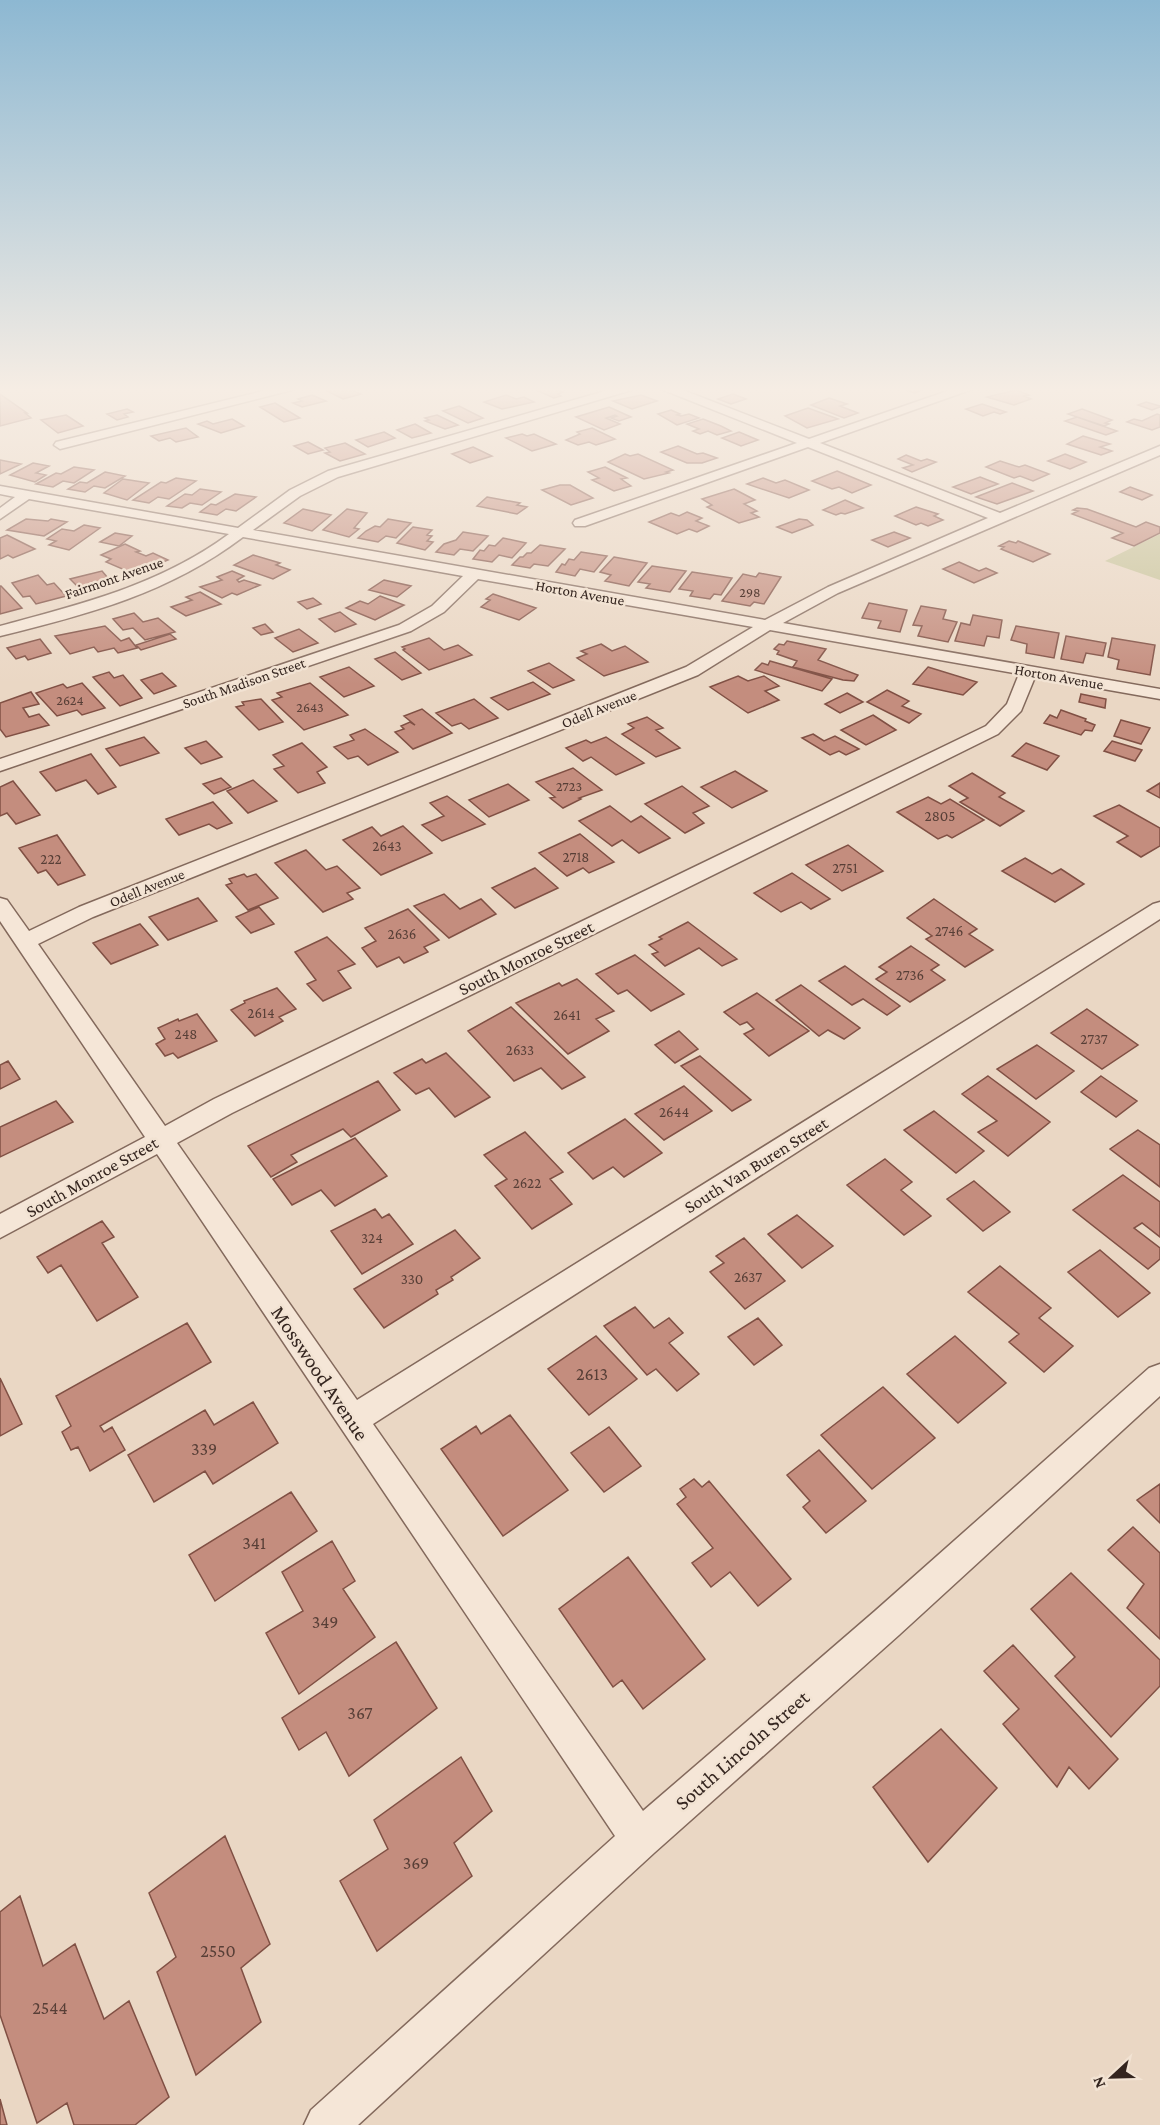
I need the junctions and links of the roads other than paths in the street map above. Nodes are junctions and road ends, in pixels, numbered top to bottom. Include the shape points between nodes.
1 (303, 486) edge
2 (685, 486) edge
3 (919, 486) edge
4 (1075, 486) edge
5 (0, 490) edge
6 (26, 495) junction
7 (0, 515) edge
8 (1000, 518) junction
9 (580, 523) dead end
10 (238, 533) junction
11 (474, 574) junction
12 (767, 626) junction
13 (0, 631) edge
14 (1028, 671) junction
15 (1160, 694) edge
16 (0, 765) edge
17 (0, 905) edge
18 (1160, 909) edge
19 (25, 941) junction
20 (160, 1139) junction
21 (0, 1227) edge
22 (1160, 1377) edge
23 (352, 1420) junction
24 (640, 1839) junction
25 (326, 2125) edge

1 - 10 street, Fairmont Avenue
2 - 9 street
3 - 8 street
4 - 8 street, Odell Avenue
5 - 6 street, Horton Avenue
6 - 7 street
6 - 10 street, Horton Avenue
8 - 12 street, Odell Avenue via 833,590
10 - 11 street, Horton Avenue
10 - 13 street, Fairmont Avenue via 194,565 154,585
11 - 12 street, Horton Avenue
11 - 16 street, South Madison Street via 438,609 405,628
12 - 14 street, Horton Avenue
12 - 19 street, Odell Avenue via 672,679 86,912
14 - 15 street, Horton Avenue
14 - 20 street, South Monroe Street via 1018,702 992,730
17 - 19 street, Mosswood Avenue
18 - 23 street, South Van Buren Street
19 - 20 street, Mosswood Avenue
20 - 21 street, South Monroe Street
20 - 23 street, Mosswood Avenue
22 - 24 street, South Lincoln Street
23 - 24 street, Mosswood Avenue
24 - 25 street, South Lincoln Street

